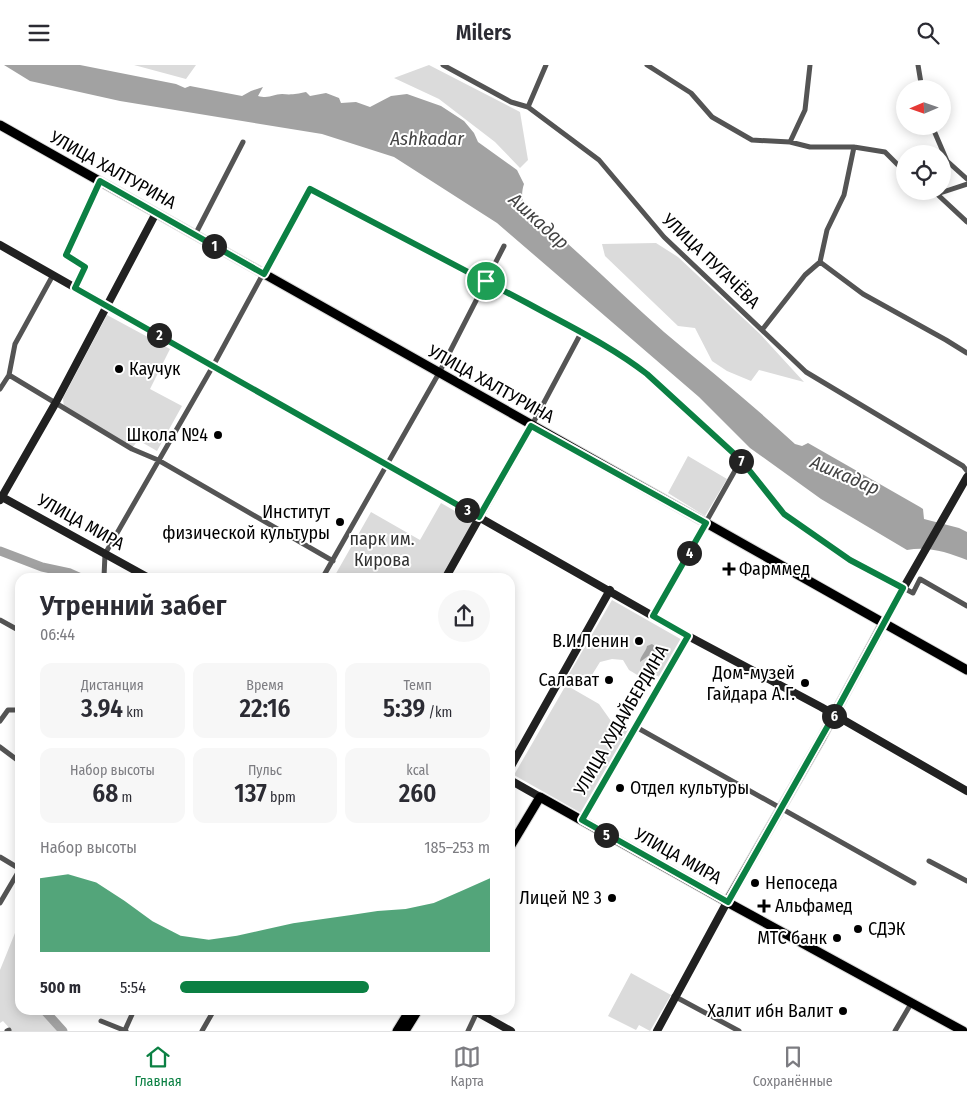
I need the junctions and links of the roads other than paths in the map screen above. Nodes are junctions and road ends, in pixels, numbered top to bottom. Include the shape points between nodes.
1 (443, 65) edge
2 (546, 65) edge
3 (647, 65) edge
4 (810, 65) edge
5 (918, 65) edge
6 (920, 80) edge
7 (528, 107) junction
8 (0, 125) edge
9 (936, 135) edge
10 (242, 142) dead end
11 (790, 142) junction
12 (854, 147) junction
13 (896, 164) edge
14 (967, 179) edge
15 (100, 181) junction
16 (967, 184) edge
17 (951, 189) edge
18 (943, 200) edge
19 (156, 213) junction
20 (967, 222) edge
21 (195, 235) junction
22 (0, 245) edge
23 (504, 246) dead end
24 (820, 263) junction
25 (264, 274) junction
26 (52, 275) junction
27 (486, 281) junction
28 (75, 288) junction
29 (106, 305) junction
30 (762, 330) junction
31 (581, 333) junction
32 (967, 353) edge
33 (213, 366) junction
34 (439, 373) junction
35 (9, 375) junction
36 (0, 389) edge
37 (56, 404) junction
38 (531, 426) junction
39 (158, 460) junction
40 (741, 460) junction
41 (388, 465) junction
42 (967, 471) edge
43 (967, 477) edge
44 (1, 498) edge
45 (479, 517) junction
46 (706, 523) junction
47 (105, 554) junction
48 (333, 561) junction
49 (104, 573) edge
50 (140, 573) edge
51 (326, 573) edge
52 (448, 573) edge
53 (903, 588) junction
54 (610, 591) junction
55 (967, 606) edge
56 (653, 616) junction
57 (0, 620) edge
58 (884, 623) junction
59 (15, 628) edge
60 (688, 636) junction
61 (967, 670) edge
62 (15, 710) edge
63 (834, 715) junction
64 (0, 721) edge
65 (636, 727) junction
66 (0, 747) edge
67 (15, 758) edge
68 (515, 758) edge
69 (515, 783) edge
70 (967, 791) edge
71 (542, 798) junction
72 (781, 808) junction
73 (582, 820) junction
74 (515, 839) edge
75 (515, 847) edge
76 (0, 857) edge
77 (930, 861) dead end
78 (15, 866) edge
79 (15, 878) edge
80 (967, 881) edge
81 (914, 883) dead end
82 (728, 902) junction
83 (0, 903) edge
84 (674, 996) junction
85 (912, 1002) junction
86 (132, 1015) edge
87 (211, 1015) edge
88 (411, 1015) edge
89 (413, 1015) edge
90 (474, 1015) edge
91 (482, 1015) edge
92 (101, 1021) dead end
93 (126, 1031) edge
94 (202, 1031) edge
95 (397, 1031) edge
96 (405, 1031) edge
97 (468, 1031) edge
98 (511, 1031) edge
99 (657, 1031) edge
100 (739, 1031) edge
101 (895, 1031) edge
102 (963, 1031) edge

1 - 7 street, УЛИЦА ПУГАЧЁВА via 511,102
2 - 7 street
3 - 11 street via 691,93 712,117 752,140
4 - 11 street via 805,110
5 - 6 street
7 - 30 street, УЛИЦА ПУГАЧЁВА via 599,160 664,237
8 - 15 main road, УЛИЦА ХАЛТУРИНА
9 - 14 street via 947,161
10 - 21 street
11 - 12 street via 810,147
12 - 13 street via 885,152
12 - 24 street via 844,195 827,230
15 - 19 main road, УЛИЦА ХАЛТУРИНА
15 - 28 street via 66,255 85,267
16 - 17 street
18 - 20 street
19 - 21 main road, УЛИЦА ХАЛТУРИНА
19 - 29 street
21 - 25 main road, УЛИЦА ХАЛТУРИНА
22 - 26 street
23 - 27 street
24 - 30 street via 805,275
24 - 32 street via 863,294
25 - 27 street via 310,189
25 - 33 street
25 - 34 main road, УЛИЦА ХАЛТУРИНА
26 - 28 street
26 - 35 street via 15,344
27 - 31 street
27 - 34 street
28 - 29 street
29 - 33 street
29 - 37 street
30 - 42 street, УЛИЦА ПУГАЧЁВА via 806,372
31 - 38 street
31 - 40 street via 647,374
33 - 39 street
33 - 41 street
34 - 38 main road, УЛИЦА ХАЛТУРИНА
34 - 41 street
35 - 36 street
35 - 37 street
37 - 39 street via 132,449
37 - 44 street
38 - 45 street
38 - 46 main road, УЛИЦА ХАЛТУРИНА
39 - 47 street
39 - 48 street
40 - 46 street, УЛИЦА ХУДАЙБЕРДИНА
40 - 53 street via 784,514 850,560
41 - 45 street
41 - 48 street
43 - 53 street
44 - 47 street, УЛИЦА МИРА
45 - 52 street
45 - 54 street
46 - 56 street, УЛИЦА ХУДАЙБЕРДИНА
46 - 58 main road, УЛИЦА ХАЛТУРИНА
47 - 49 street
47 - 50 street, УЛИЦА МИРА
48 - 51 street
53 - 55 street via 913,593 920,579
53 - 58 street
54 - 56 street
54 - 68 street
56 - 60 street
57 - 59 street
58 - 61 main road, УЛИЦА ХАЛТУРИНА
58 - 63 main road
60 - 63 street
60 - 65 street, УЛИЦА ХУДАЙБЕРДИНА
62 - 64 street via 8,710
63 - 70 street
63 - 72 main road
65 - 72 street
65 - 73 street, УЛИЦА ХУДАЙБЕРДИНА
66 - 67 street
69 - 71 street, УЛИЦА МИРА
71 - 73 main road, УЛИЦА МИРА
71 - 74 main road
71 - 75 main road
72 - 81 street
72 - 82 main road
73 - 82 main road, УЛИЦА МИРА
76 - 78 street
77 - 80 street
79 - 83 street
82 - 84 street
82 - 85 main road, УЛИЦА МИРА
84 - 99 street
84 - 100 street
85 - 101 street
85 - 102 main road, УЛИЦА МИРА
86 - 93 street
87 - 94 street
88 - 95 main road
89 - 96 main road
90 - 97 street
91 - 98 street
92 - 93 street

